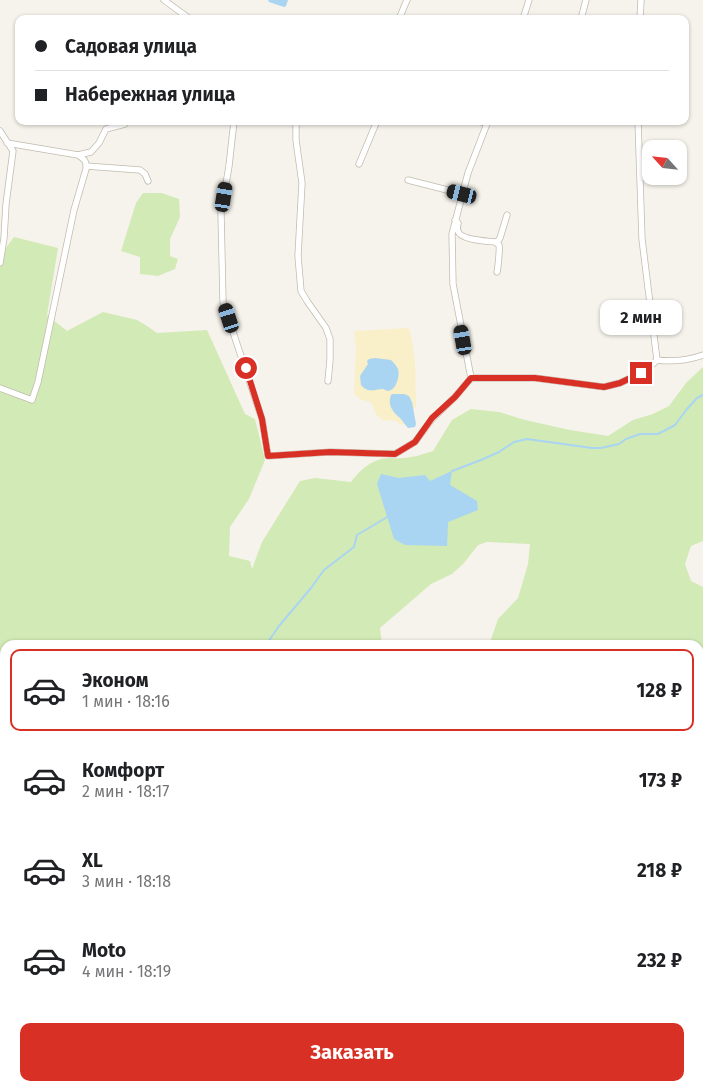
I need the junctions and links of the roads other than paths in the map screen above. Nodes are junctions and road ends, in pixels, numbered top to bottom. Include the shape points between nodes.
1 (164, 0) edge
2 (407, 0) edge
3 (529, 0) edge
4 (586, 0) edge
5 (641, 0) edge
6 (185, 15) edge
7 (401, 15) edge
8 (524, 15) edge
9 (581, 15) edge
10 (640, 15) edge
11 (121, 125) edge
12 (234, 125) edge
13 (296, 125) edge
14 (375, 125) edge
15 (486, 125) edge
16 (638, 125) edge
17 (0, 131) edge
18 (7, 142) junction
19 (78, 155) junction
20 (359, 164) dead end
21 (86, 166) junction
22 (408, 180) dead end
23 (148, 181) dead end
24 (462, 194) junction
25 (507, 215) dead end
26 (455, 220) junction
27 (2, 237) edge
28 (495, 242) junction
29 (0, 263) edge
30 (497, 272) dead end
31 (703, 355) edge
32 (656, 360) junction
33 (471, 378) junction
34 (328, 381) dead end
35 (0, 388) edge

1 - 6 street
2 - 7 street
3 - 8 street
4 - 9 street
5 - 10 street
11 - 19 street via 106,129 91,152
12 - 33 street via 221,213 223,302 262,419 268,456 330,452 395,454 415,442 432,418
13 - 34 street via 302,183 298,256 301,291 330,339
14 - 20 street
15 - 24 street
16 - 32 street via 642,239
17 - 18 street
18 - 19 street
18 - 27 street via 13,151
19 - 21 street
21 - 23 street via 140,170
21 - 35 street via 32,400
22 - 24 street
24 - 26 street
25 - 28 street via 500,238
26 - 28 street via 460,235
26 - 33 street via 452,234 453,284
27 - 29 street
28 - 30 street via 500,248
31 - 32 street via 681,360
32 - 33 street via 641,373 604,387 535,378

